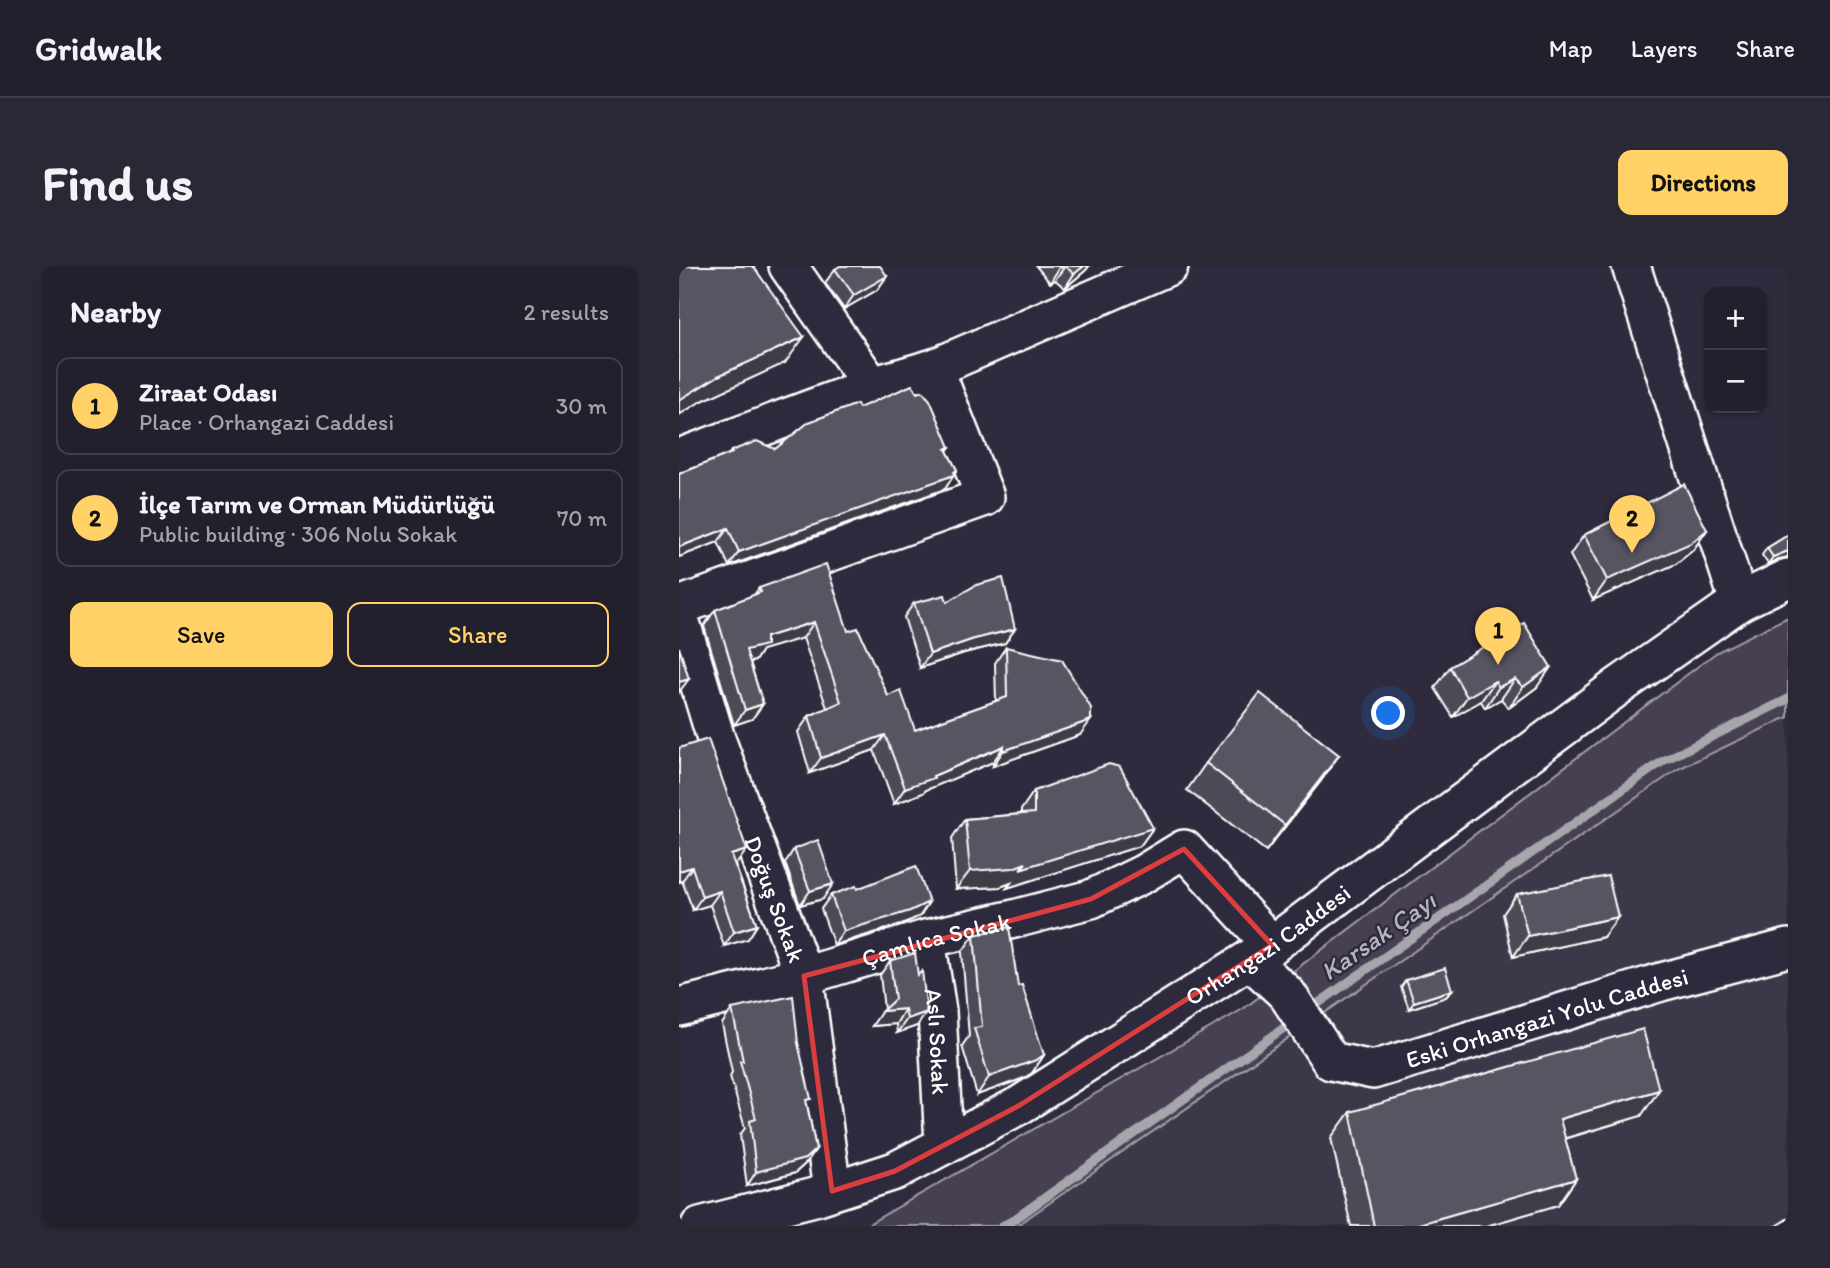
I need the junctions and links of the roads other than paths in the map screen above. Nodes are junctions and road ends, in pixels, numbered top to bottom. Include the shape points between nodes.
1 (788, 266) edge
2 (1169, 266) edge
3 (1631, 266) edge
4 (934, 368) junction
5 (872, 386) junction
6 (679, 458) edge
7 (1788, 578) edge
8 (1739, 602) junction
9 (679, 606) edge
10 (679, 616) edge
11 (1184, 849) joint
12 (926, 939) junction
13 (1788, 948) edge
14 (1261, 953) junction
15 (804, 976) junction
16 (679, 1007) edge
17 (944, 1145) junction
18 (825, 1194) junction
19 (700, 1226) edge
20 (798, 1226) edge

1 - 5 street
2 - 4 street
3 - 8 street
4 - 5 street
4 - 9 street via 985,497
5 - 6 street
7 - 8 street, Orhangazi Caddesi
8 - 14 street, Orhangazi Caddesi
10 - 15 street, Doğuş Sokak via 716,738
11 - 12 street, Çamlıca Sokak via 1091,899
11 - 14 street, Eski Orhangazi Yolu Caddesi
12 - 15 street, Çamlıca Sokak
12 - 17 street, Aslı Sokak via 937,1011
13 - 14 street, Eski Orhangazi Yolu Caddesi via 1373,1070 1332,1061
14 - 17 street, Orhangazi Caddesi via 1020,1104
15 - 16 street, Çamlıca Sokak
15 - 18 street, Doğuş Sokak
17 - 18 street, Orhangazi Caddesi via 895,1171
18 - 19 street, Orhangazi Caddesi
18 - 20 street

